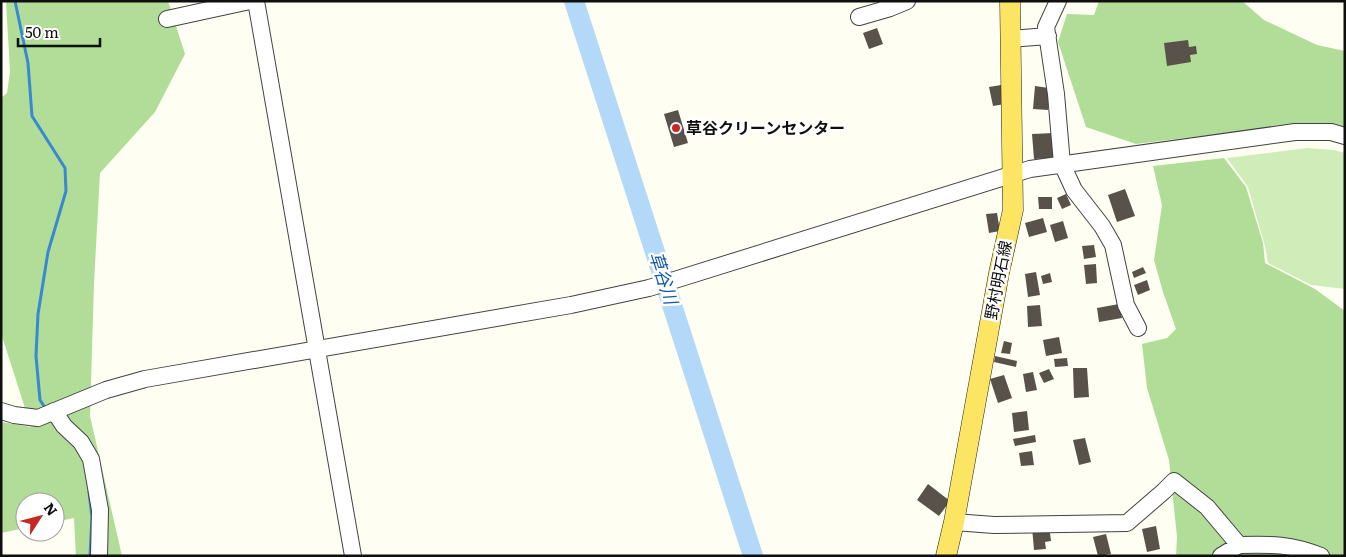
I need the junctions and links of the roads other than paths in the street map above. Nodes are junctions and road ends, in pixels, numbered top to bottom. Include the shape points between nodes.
1 (250, 1) edge
2 (256, 1) edge
3 (907, 1) edge
4 (1010, 1) edge
5 (1058, 1) edge
6 (889, 5) edge
7 (859, 17) dead end
8 (166, 19) dead end
9 (1048, 36) junction
10 (1010, 39) junction
11 (1345, 136) edge
12 (1062, 164) junction
13 (1013, 173) junction
14 (1138, 328) dead end
15 (317, 350) junction
16 (1, 411) edge
17 (54, 412) junction
18 (954, 522) junction
19 (1240, 544) junction
20 (99, 556) edge
21 (353, 556) edge
22 (946, 556) edge
23 (1221, 556) edge
24 (1321, 556) edge

1 - 8 street
2 - 15 street
3 - 6 street
4 - 10 main road, 野村明石線
5 - 9 street via 1046,27
6 - 7 street
9 - 10 street
9 - 12 street
10 - 13 main road, 野村明石線
11 - 12 street via 1331,132 1295,132
12 - 13 street
12 - 14 street via 1074,190 1113,245 1126,305
13 - 15 street via 649,288
13 - 18 main road, 野村明石線 via 1013,210
15 - 17 street via 145,379 106,390
15 - 21 street
16 - 17 street via 38,418
17 - 20 street via 91,459 100,510
18 - 19 street via 994,525 1128,523 1174,481 1207,507
18 - 22 main road, 野村明石線
19 - 23 street
19 - 24 street via 1303,548

